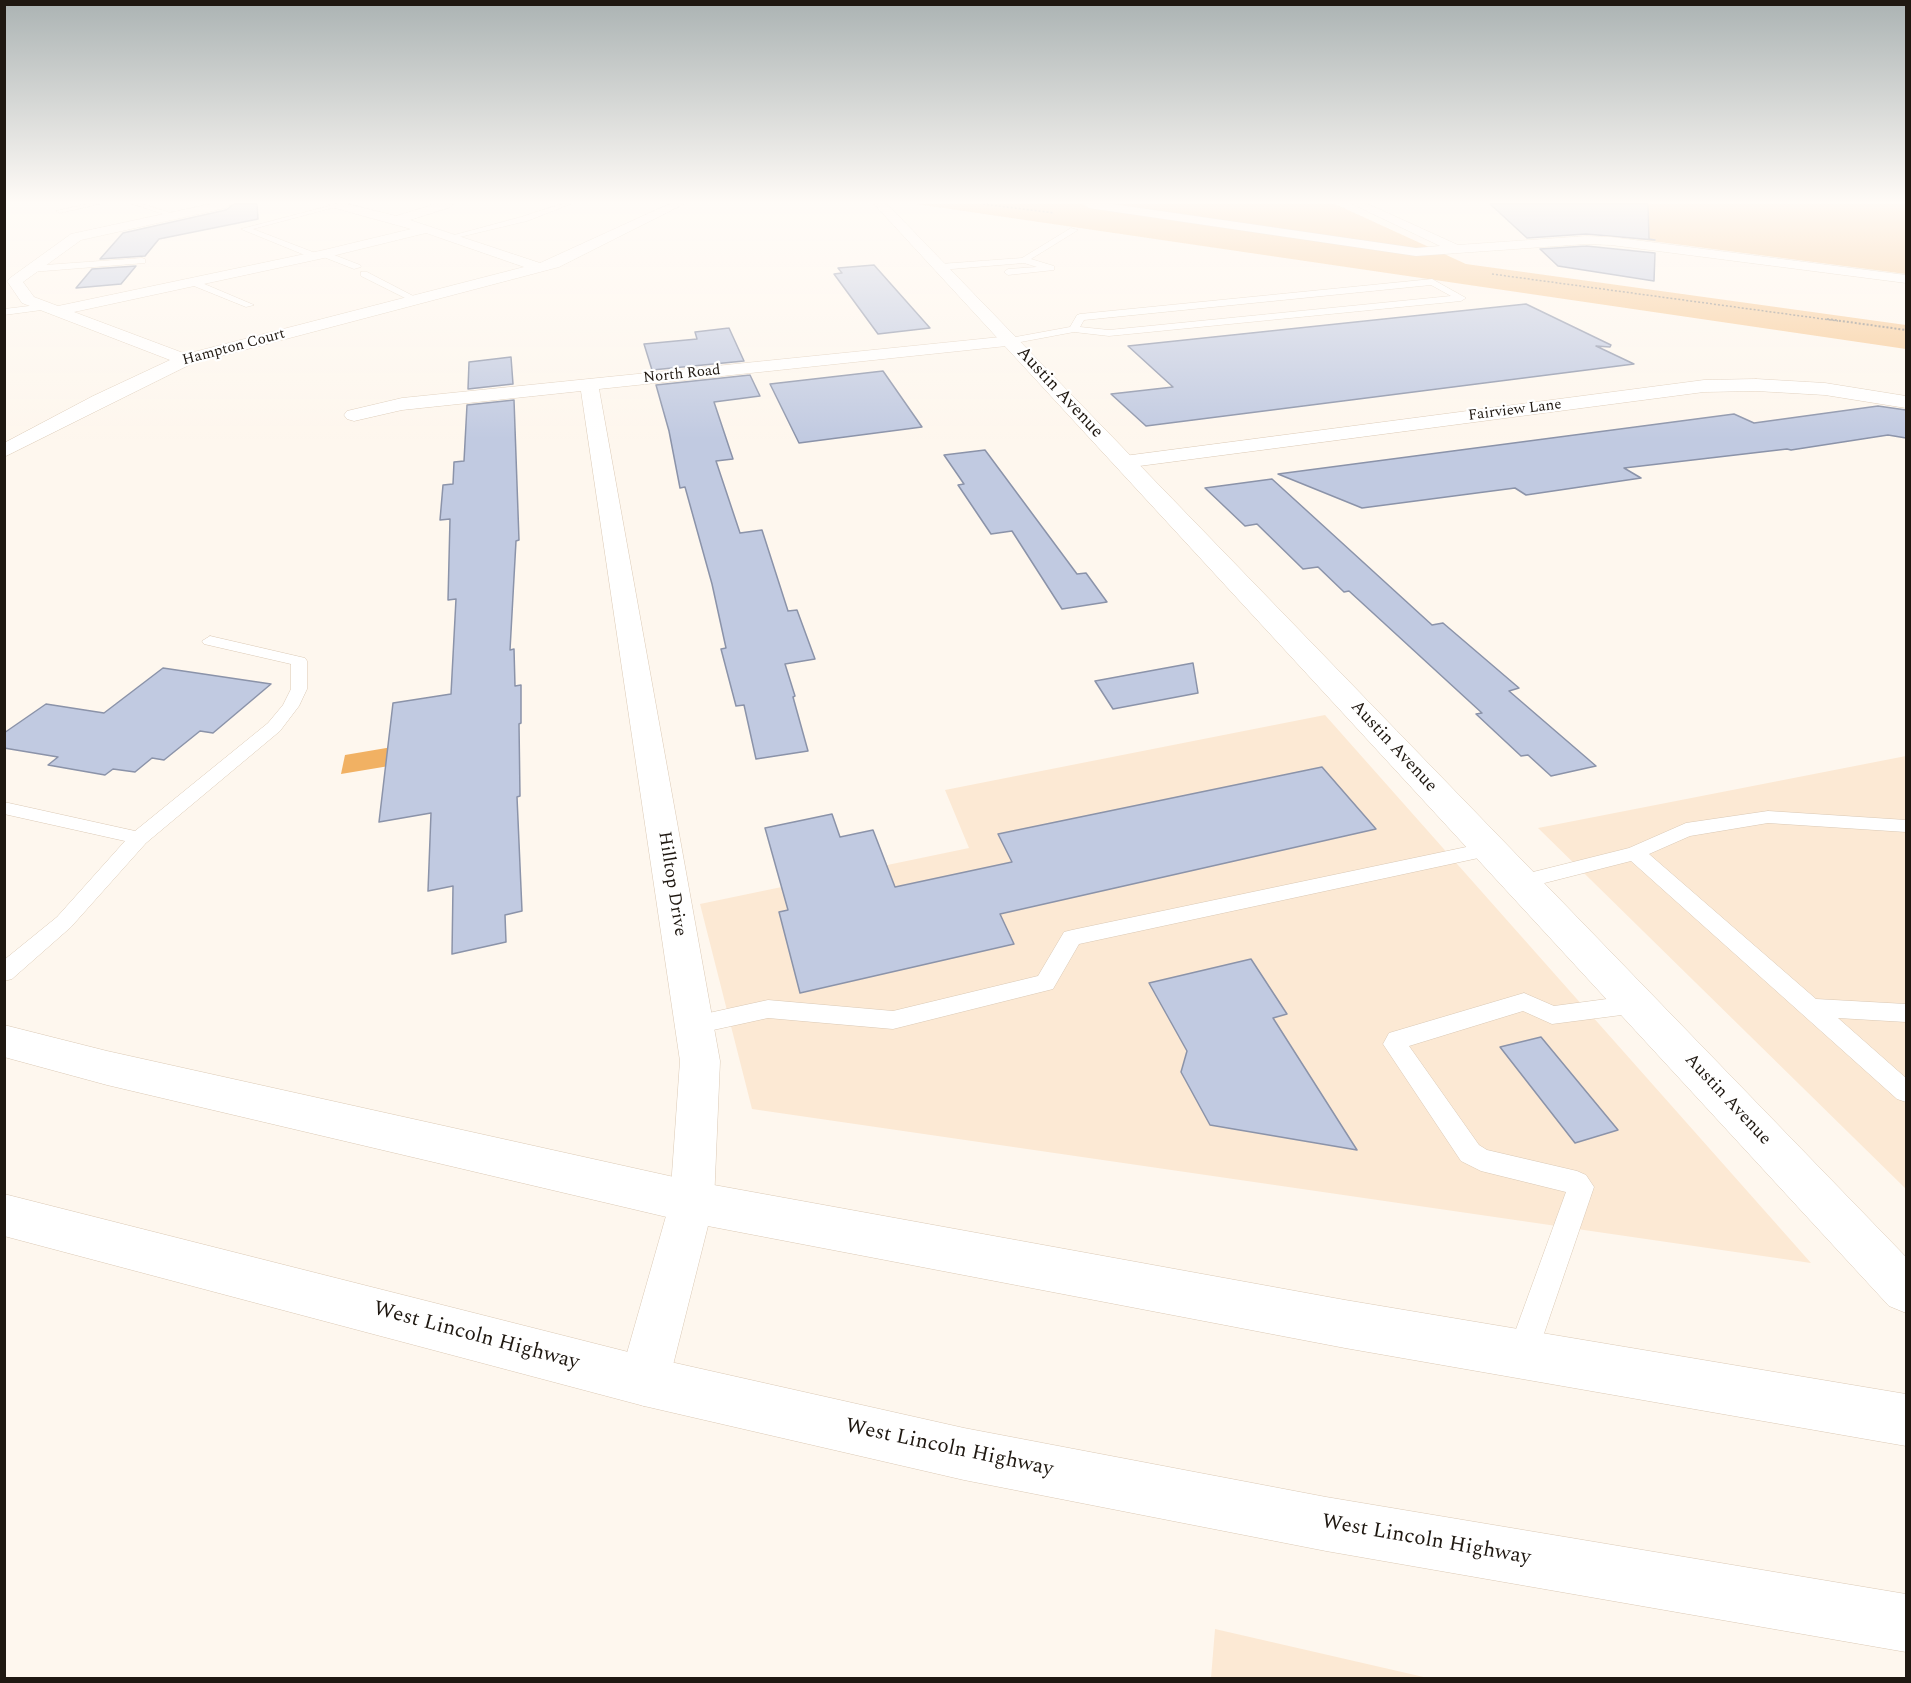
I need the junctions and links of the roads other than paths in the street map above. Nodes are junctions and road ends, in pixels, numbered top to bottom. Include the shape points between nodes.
1 (16, 283) edge
2 (189, 283) edge
3 (193, 283) edge
4 (383, 283) edge
5 (484, 283) edge
6 (966, 283) edge
7 (1427, 283) edge
8 (1433, 283) edge
9 (416, 300) junction
10 (249, 305) dead end
11 (51, 309) junction
12 (4, 312) edge
13 (1074, 329) junction
14 (1010, 341) junction
15 (185, 360) junction
16 (589, 385) junction
17 (1906, 402) edge
18 (354, 415) dead end
19 (4, 451) edge
20 (1124, 462) junction
21 (210, 641) dead end
22 (5, 808) edge
23 (1906, 826) edge
24 (139, 838) junction
25 (1490, 849) junction
26 (1635, 854) junction
27 (1521, 882) junction
28 (4, 973) edge
29 (1637, 1004) junction
30 (1810, 1008) junction
31 (1906, 1013) edge
32 (694, 1025) junction
33 (4, 1041) edge
34 (1906, 1092) edge
35 (692, 1202) junction
36 (4, 1215) edge
37 (1906, 1290) edge
38 (1522, 1354) junction
39 (644, 1381) junction
40 (1906, 1420) edge
41 (1906, 1623) edge

1 - 11 street via 28,300
2 - 11 street
3 - 10 lane
4 - 9 lane
5 - 9 street, Hampton Court
6 - 14 street, Austin Avenue
7 - 13 lane via 1080,317
8 - 13 lane via 1461,298 1109,333
9 - 15 street, Hampton Court
11 - 12 lane
11 - 15 street
13 - 14 lane
14 - 16 street, North Road
14 - 20 street, Austin Avenue
15 - 19 street, Hampton Court
16 - 18 street, North Road via 402,404
16 - 32 street, Hilltop Drive
17 - 20 street, Fairview Lane via 1826,389 1704,386
20 - 25 street, Austin Avenue
21 - 24 lane via 299,661 299,689 274,728
22 - 24 lane
23 - 26 lane via 1768,817 1686,830
24 - 28 lane via 64,922
25 - 27 street, Austin Avenue
25 - 32 lane via 1072,938 1045,983 893,1020 768,1010
26 - 27 lane
26 - 30 lane
27 - 29 street, Austin Avenue
29 - 37 street, Austin Avenue
29 - 38 lane via 1552,1015 1524,1002 1397,1040 1395,1044 1470,1153 1481,1160 1581,1187
30 - 31 lane
30 - 34 lane
32 - 35 street, Hilltop Drive via 700,1061
33 - 35 street
35 - 38 street
35 - 39 street, Hilltop Drive
36 - 39 street, West Lincoln Highway
38 - 40 street
39 - 41 street, West Lincoln Highway via 964,1454 1326,1524

